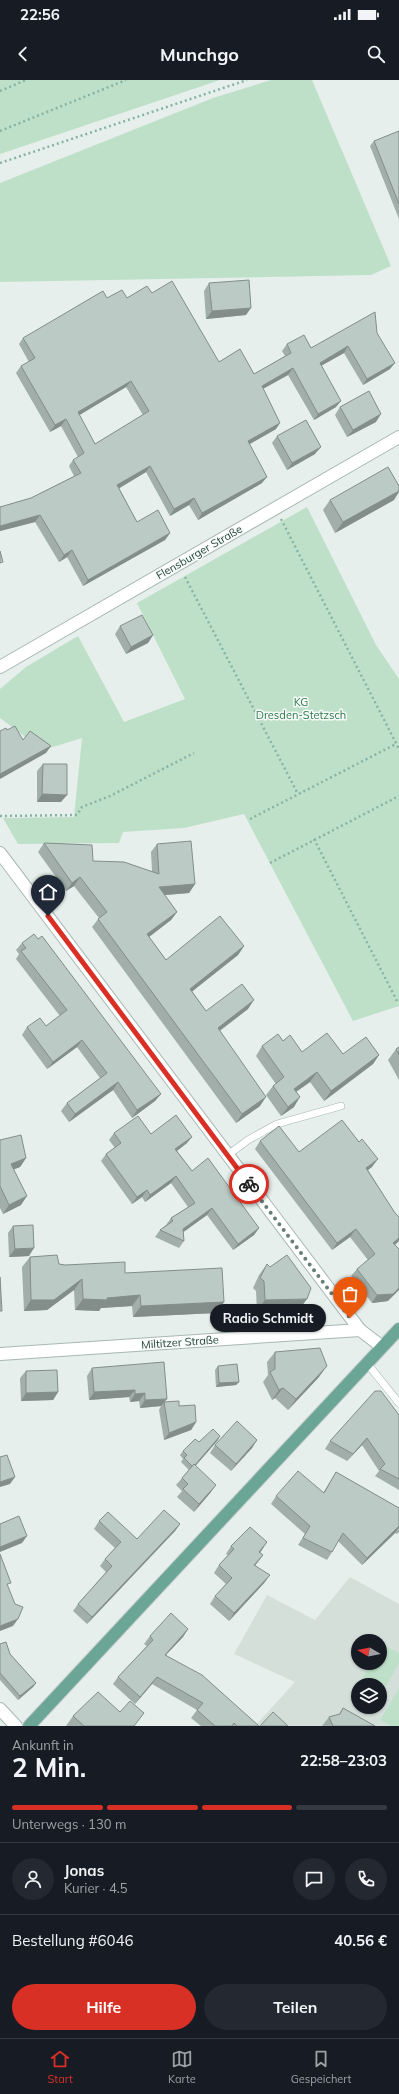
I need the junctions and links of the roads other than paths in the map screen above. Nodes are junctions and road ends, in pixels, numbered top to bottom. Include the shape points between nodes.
1 (399, 437) edge
2 (0, 667) edge
3 (0, 853) edge
4 (341, 1106) dead end
5 (228, 1155) junction
6 (399, 1329) edge
7 (360, 1330) junction
8 (381, 1346) junction
9 (0, 1354) edge
10 (366, 1362) junction
11 (399, 1403) edge
12 (0, 1709) edge
13 (16, 1726) edge
14 (30, 1726) edge

1 - 2 street, Flensburger Straße
3 - 5 street
4 - 5 lane via 277,1124
5 - 7 street
6 - 8 main road
7 - 8 street
7 - 9 street, Miltitzer Straße
8 - 10 main road
10 - 11 lane
10 - 14 main road
12 - 13 street

